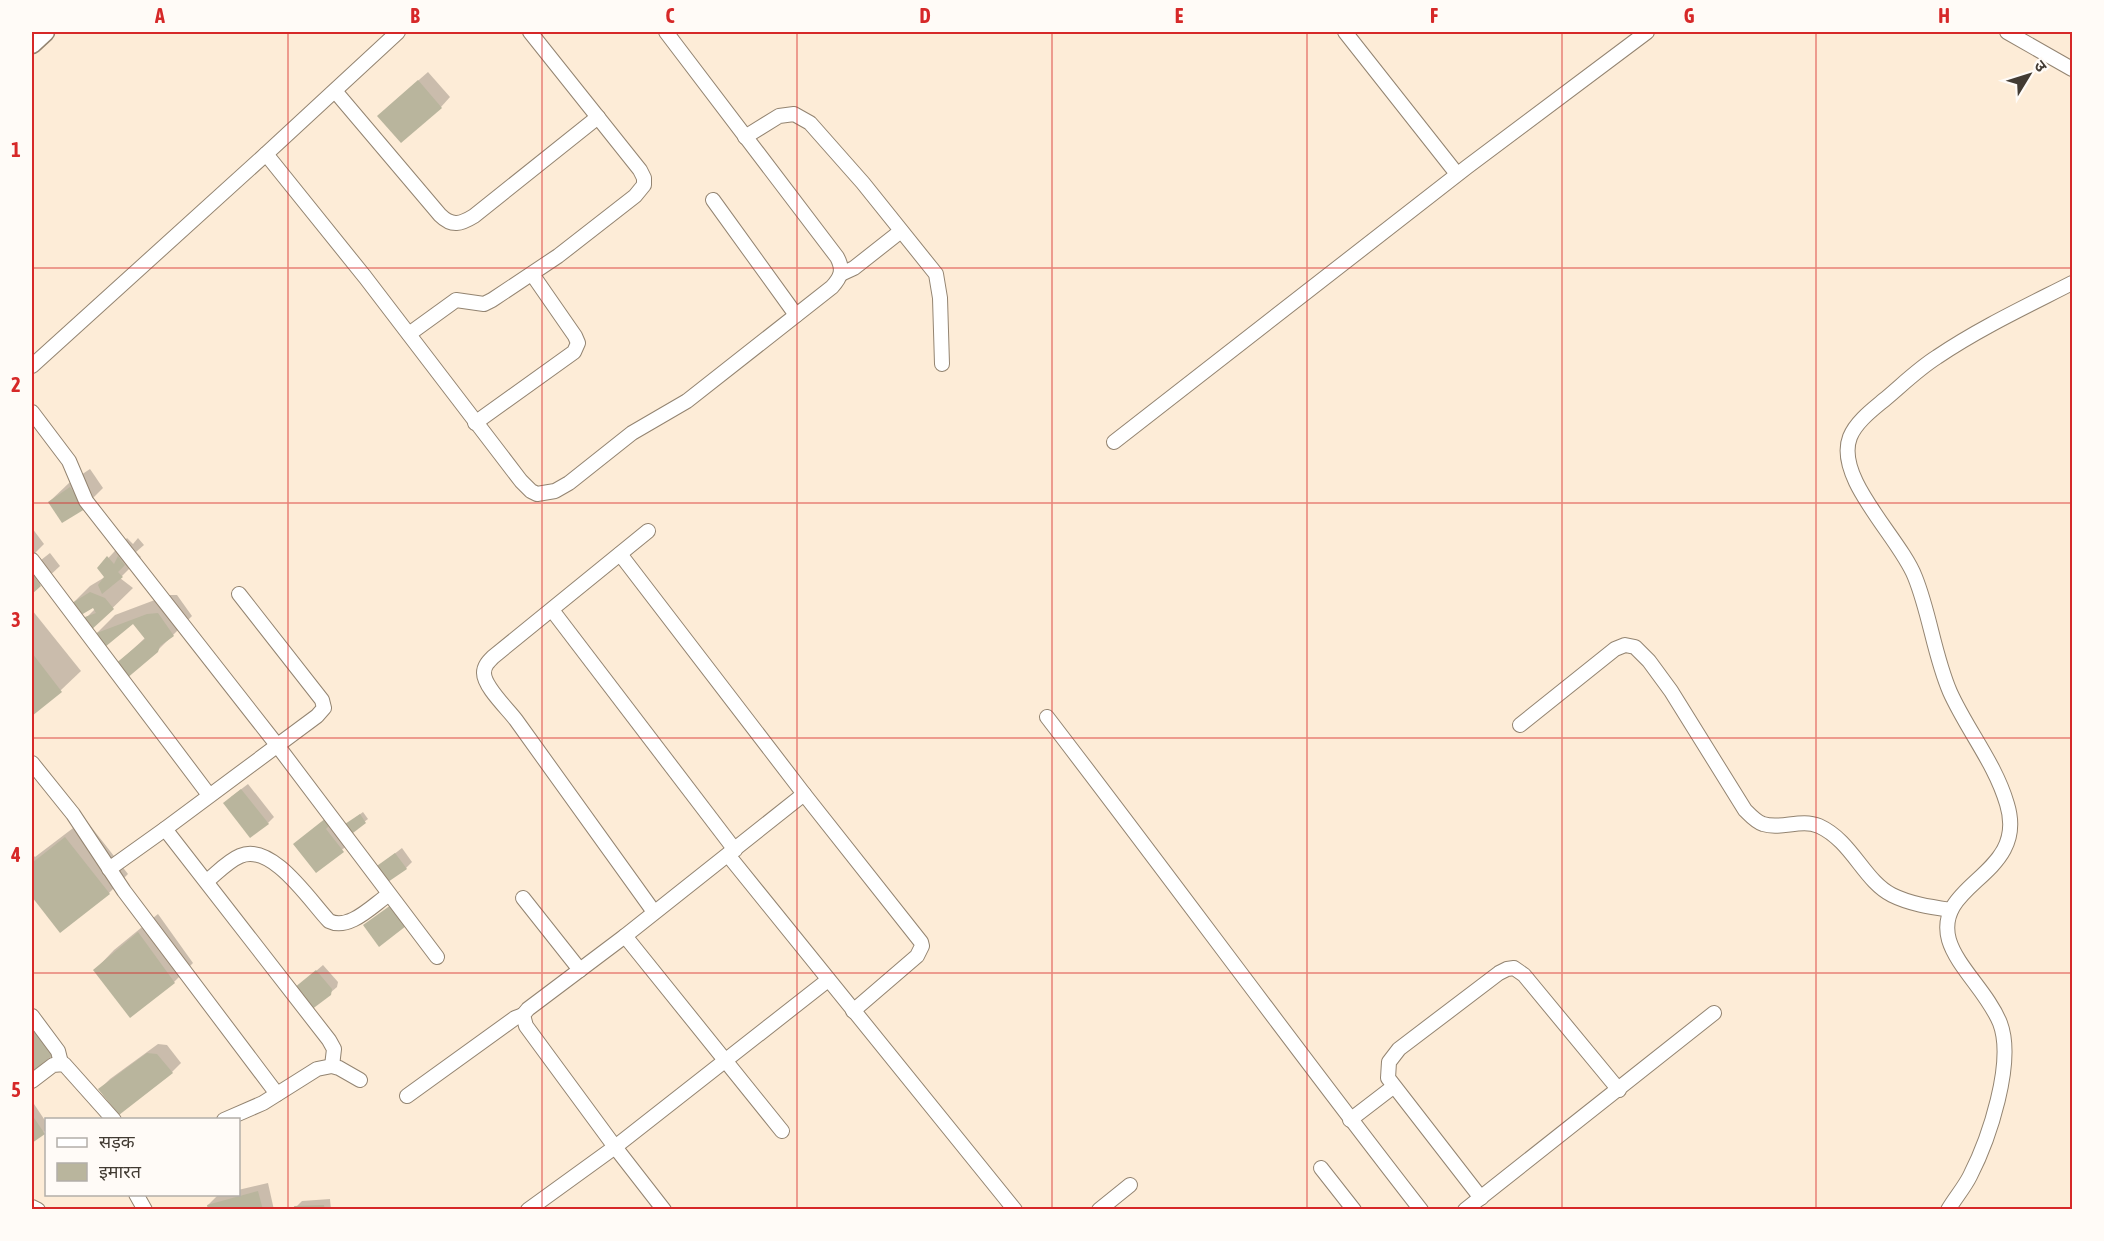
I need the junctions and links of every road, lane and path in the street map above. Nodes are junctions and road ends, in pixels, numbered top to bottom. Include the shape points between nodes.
1 (45, 32) edge
2 (398, 32) edge
3 (530, 32) edge
4 (666, 32) edge
5 (1345, 32) edge
6 (1647, 32) edge
7 (2007, 32) edge
8 (32, 44) edge
9 (2073, 69) edge
10 (335, 91) junction
11 (598, 117) junction
12 (745, 137) junction
13 (266, 154) junction
14 (1457, 174) junction
15 (713, 200) dead end
16 (902, 231) junction
17 (841, 273) junction
18 (532, 274) junction
19 (2073, 283) edge
20 (796, 315) junction
21 (409, 334) junction
22 (942, 364) dead end
23 (32, 366) edge
24 (32, 411) edge
25 (475, 423) junction
26 (1114, 442) dead end
27 (648, 531) dead end
28 (620, 554) junction
29 (32, 560) edge
30 (240, 594) dead end
31 (552, 609) junction
32 (1047, 717) dead end
33 (1520, 725) dead end
34 (277, 746) junction
35 (32, 763) edge
36 (37, 781) edge
37 (804, 794) junction
38 (210, 795) junction
39 (165, 829) junction
40 (732, 852) junction
41 (109, 868) junction
42 (207, 881) junction
43 (388, 895) junction
44 (523, 898) dead end
45 (1951, 910) junction
46 (654, 912) junction
47 (625, 936) junction
48 (437, 957) dead end
49 (580, 970) junction
50 (828, 980) junction
51 (853, 1011) junction
52 (1714, 1013) dead end
53 (32, 1016) edge
54 (523, 1016) junction
55 (726, 1061) junction
56 (61, 1063) junction
57 (332, 1066) junction
58 (360, 1080) dead end
59 (32, 1081) edge
60 (1393, 1087) junction
61 (1619, 1090) junction
62 (277, 1094) junction
63 (406, 1096) dead end
64 (113, 1118) edge
65 (226, 1118) edge
66 (1350, 1120) junction
67 (782, 1131) dead end
68 (615, 1147) junction
69 (1322, 1168) dead end
70 (1130, 1185) dead end
71 (137, 1196) edge
72 (1481, 1198) junction
73 (32, 1207) edge
74 (38, 1209) edge
75 (145, 1209) edge
76 (528, 1209) edge
77 (664, 1209) edge
78 (1015, 1209) edge
79 (1099, 1209) edge
80 (1354, 1209) edge
81 (1421, 1209) edge
82 (1465, 1209) edge
83 (1948, 1209) edge

1 - 8 street
2 - 10 street
3 - 11 street
4 - 12 street
5 - 14 street
6 - 14 street
7 - 9 street
10 - 11 street via 440,215 453,224 474,216
10 - 13 street
11 - 18 street via 640,170 644,185 636,196
12 - 16 street via 779,116 802,117
12 - 17 street via 837,257
13 - 21 street
13 - 23 street
14 - 26 street
15 - 20 street
16 - 17 street via 854,268
16 - 22 street via 936,274
17 - 20 street via 832,287
18 - 21 street via 484,304 456,300
18 - 25 street via 578,343 574,352
19 - 45 street via 1938,356 1876,407 1855,428 1849,441 1847,460 1854,480 1908,561 1950,692 1991,766 2007,805 2010,825 2003,854 1959,896
20 - 25 street via 687,401 632,433 555,491 537,494 526,487
21 - 25 street
24 - 34 street via 69,461 86,501
27 - 28 street
28 - 31 street
28 - 37 street
29 - 38 street
30 - 34 street via 324,704 317,716
31 - 40 street
31 - 46 street via 493,657 483,671 485,679
32 - 66 street
33 - 45 street via 1615,649 1624,645 1635,647 1671,691 1754,819 1763,824 1817,825 1849,848 1891,895
34 - 38 street
34 - 43 street
35 - 36 street
36 - 41 street via 73,814
37 - 40 street
37 - 51 street via 922,946 917,956
38 - 39 street
39 - 41 street
39 - 42 street
40 - 46 street
40 - 50 street
41 - 62 street
42 - 43 street via 242,855 265,856 277,863 324,916 336,924 350,921
42 - 57 street via 332,1044
43 - 48 street
44 - 49 street
45 - 83 street via 1949,941 2000,1023 2005,1046 1999,1095 1984,1143 1970,1176
46 - 47 street
47 - 49 street
47 - 55 street
49 - 54 street
50 - 51 street
50 - 55 street
51 - 78 street
52 - 61 street
53 - 56 street via 58,1051
54 - 63 street
54 - 68 street via 526,1026
55 - 67 street
55 - 68 street
56 - 59 street
56 - 64 street
57 - 58 street
57 - 62 street via 316,1069
60 - 61 street via 1387,1070 1398,1049 1499,973 1514,968 1524,975
60 - 66 street
60 - 72 street
61 - 72 street
62 - 65 street
66 - 81 street
68 - 76 street
68 - 77 street
69 - 80 street
70 - 79 street
71 - 75 street
72 - 82 street
73 - 74 street

